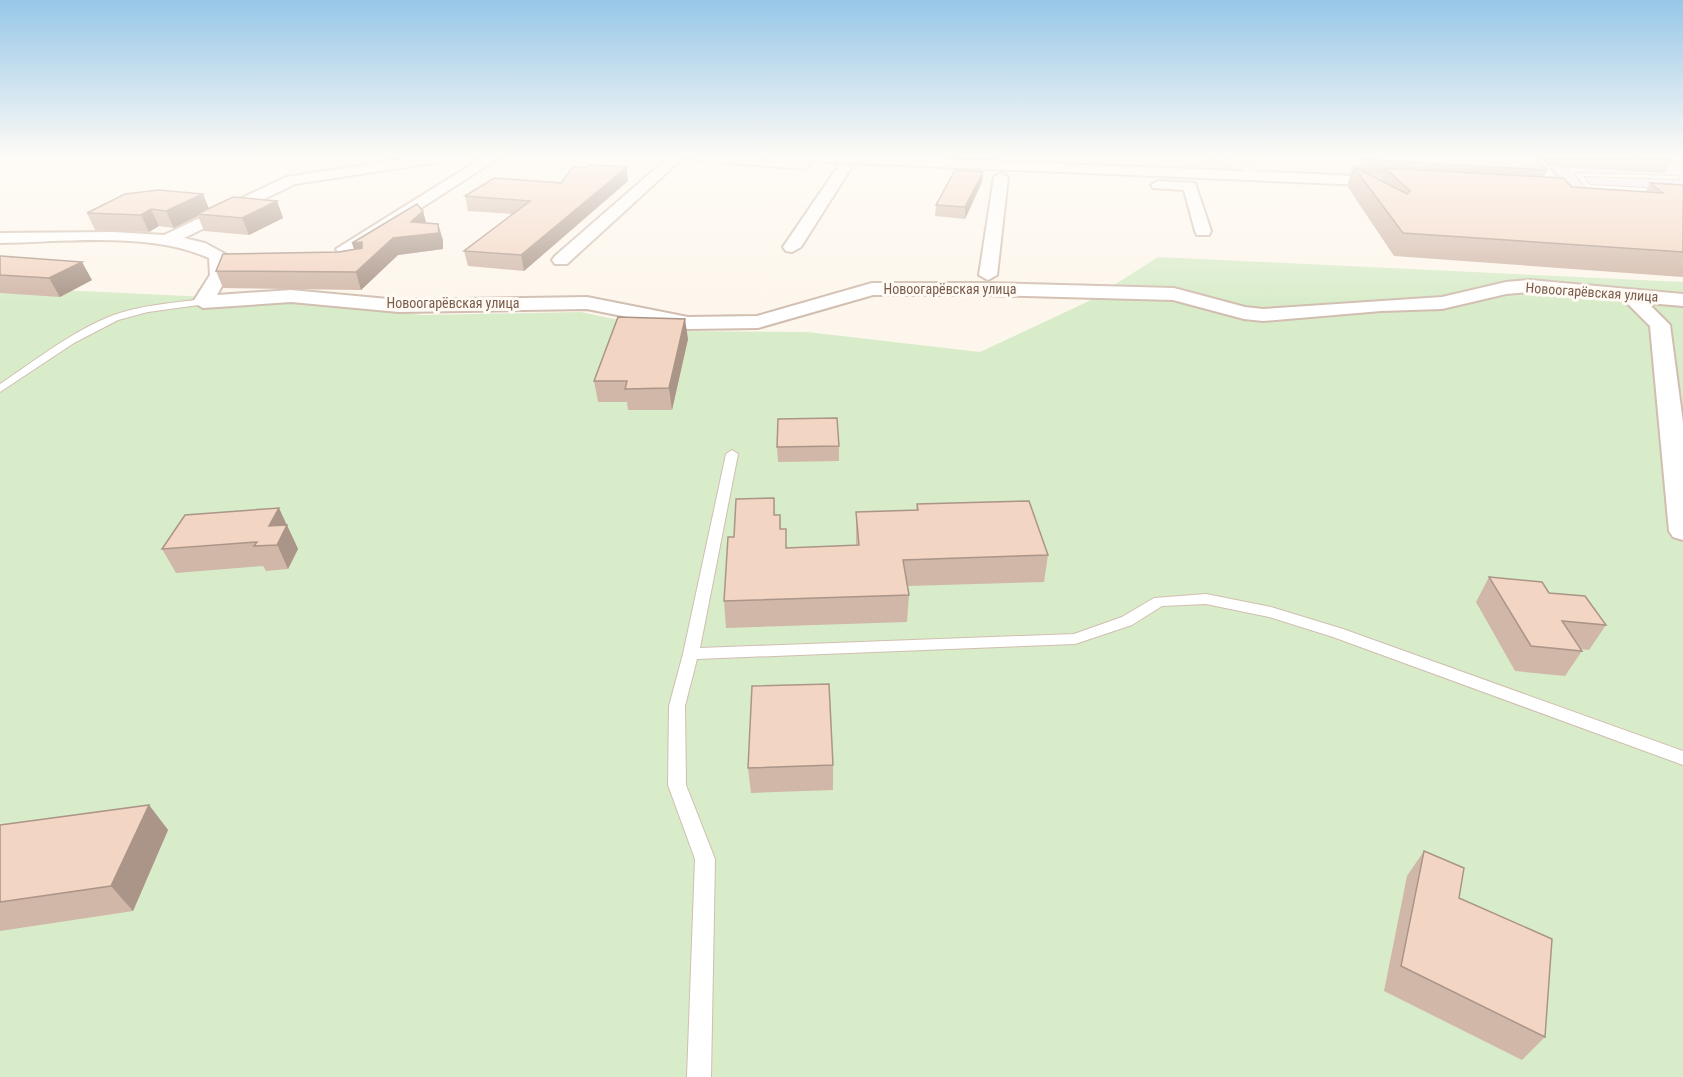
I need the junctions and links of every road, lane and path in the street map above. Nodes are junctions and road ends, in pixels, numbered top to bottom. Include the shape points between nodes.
1 (237, 206) edge
2 (414, 206) edge
3 (621, 206) edge
4 (819, 206) edge
5 (997, 206) edge
6 (1196, 206) edge
7 (1203, 231) dead end
8 (0, 238) edge
9 (169, 239) junction
10 (792, 247) dead end
11 (345, 249) edge
12 (561, 260) dead end
13 (988, 275) dead end
14 (1628, 294) junction
15 (1683, 300) edge
16 (203, 302) junction
17 (0, 389) edge
18 (732, 454) dead end
19 (1683, 531) edge
20 (691, 654) junction
21 (1683, 758) edge
22 (699, 1077) edge

1 - 9 street
2 - 11 street
3 - 12 street
4 - 10 street
5 - 13 street
6 - 7 street
8 - 9 street
9 - 16 street via 207,248 218,255 219,275
14 - 15 street, Новоогарёвская улица
14 - 16 street, Новоогарёвская улица via 1530,286 1442,303 1263,315 1174,294 872,289 758,322 700,323 587,303 399,306 291,296
14 - 19 street via 1660,325
16 - 17 lane via 117,317 92,328
18 - 20 lane
20 - 21 lane via 1075,639 1127,621 1159,601 1206,599 1271,612 1338,633
20 - 22 lane via 677,706 676,785 705,859

